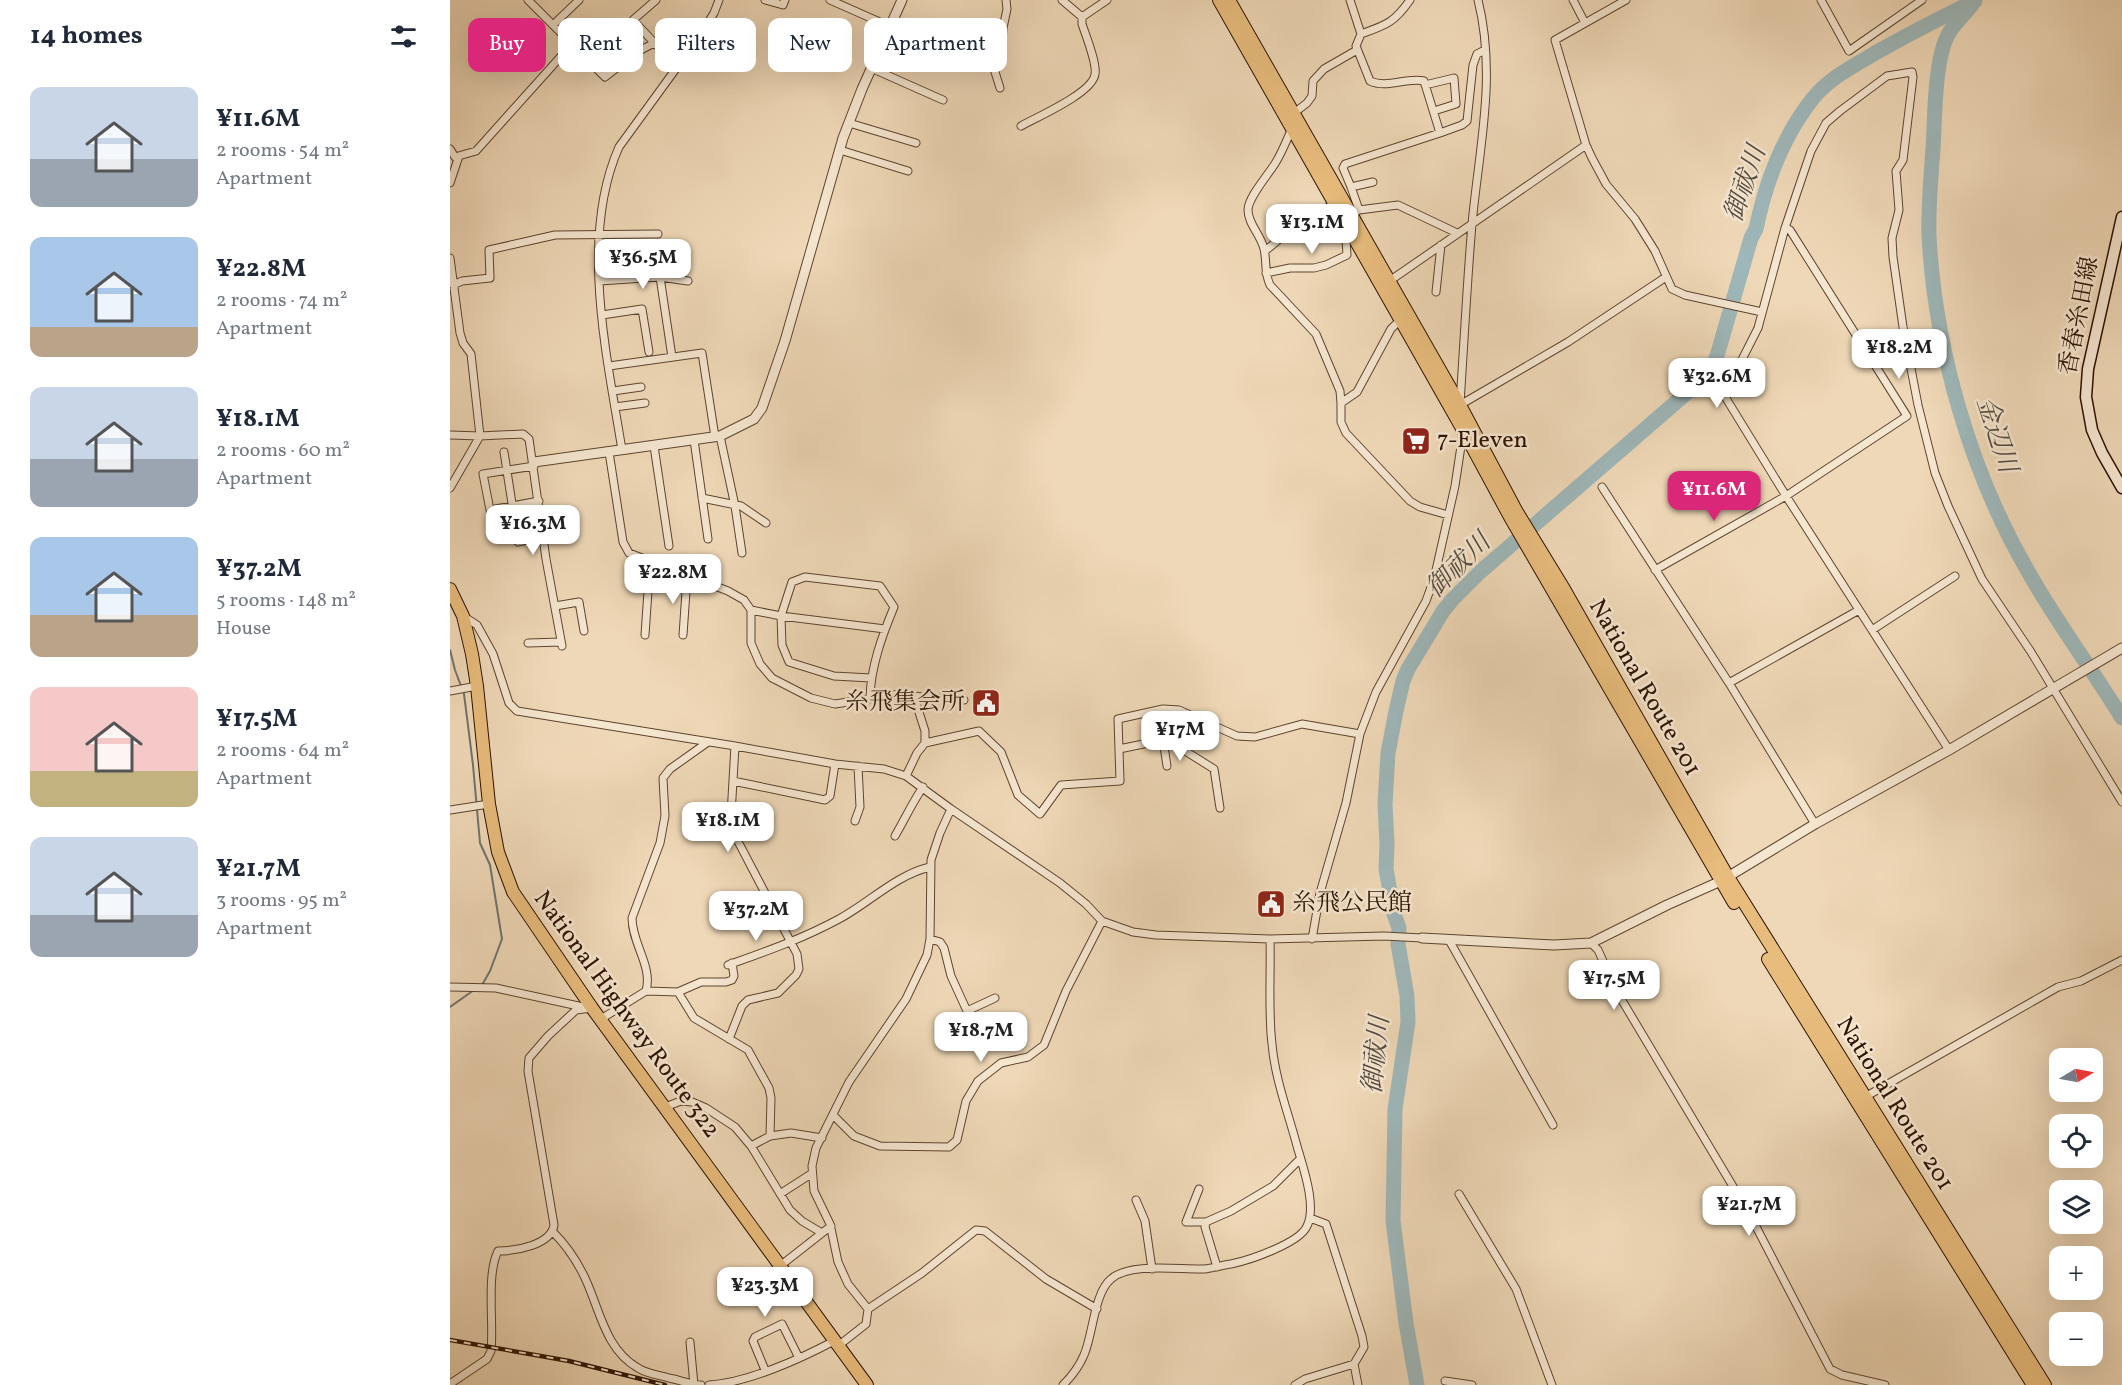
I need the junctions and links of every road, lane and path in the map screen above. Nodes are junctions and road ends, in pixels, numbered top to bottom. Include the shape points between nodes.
1 (528, 0) edge
2 (579, 0) edge
3 (656, 0) edge
4 (719, 0) edge
5 (765, 0) edge
6 (784, 0) edge
7 (830, 0) edge
8 (902, 0) edge
9 (1006, 0) edge
10 (1062, 0) edge
11 (1107, 0) edge
12 (1219, 0) edge
13 (1229, 0) edge
14 (1350, 0) edge
15 (1410, 0) edge
16 (1478, 0) edge
17 (1573, 0) edge
18 (1626, 0) edge
19 (1821, 0) edge
20 (1922, 0) edge
21 (1082, 17) junction
22 (709, 18) edge
23 (870, 18) edge
24 (894, 18) edge
25 (1585, 23) junction
26 (554, 25) junction
27 (558, 29) edge
28 (1361, 34) junction
29 (654, 43) joint
30 (643, 49) edge
31 (1357, 50) junction
32 (1485, 50) junction
33 (558, 60) edge
34 (599, 72) edge
35 (611, 72) edge
36 (673, 72) edge
37 (869, 72) edge
38 (880, 72) edge
39 (1425, 85) junction
40 (1000, 88) dead end
41 (943, 100) dead end
42 (1434, 111) junction
43 (1294, 113) junction
44 (849, 123) junction
45 (1021, 126) dead end
46 (1292, 128) junction
47 (1440, 133) junction
48 (916, 143) dead end
49 (1586, 145) junction
50 (450, 149) edge
51 (840, 150) junction
52 (459, 156) junction
53 (908, 171) dead end
54 (1373, 182) dead end
55 (450, 183) edge
56 (1351, 188) junction
57 (1335, 204) junction
58 (1355, 212) junction
59 (2122, 217) edge
60 (1472, 222) junction
61 (1785, 228) junction
62 (1457, 233) junction
63 (658, 234) dead end
64 (1352, 234) junction
65 (600, 236) junction
66 (1441, 245) junction
67 (1264, 251) junction
68 (450, 258) edge
69 (1266, 273) junction
70 (660, 277) junction
71 (1666, 277) junction
72 (599, 281) junction
73 (688, 281) dead end
74 (1388, 282) junction
75 (453, 285) junction
76 (1436, 292) dead end
77 (1762, 312) junction
78 (602, 315) junction
79 (450, 317) edge
80 (1401, 320) junction
81 (459, 326) junction
82 (649, 352) dead end
83 (672, 357) junction
84 (609, 366) junction
85 (641, 387) dead end
86 (613, 391) junction
87 (645, 403) dead end
88 (1341, 403) junction
89 (1460, 405) junction
90 (615, 407) junction
91 (1463, 430) junction
92 (450, 435) edge
93 (480, 436) junction
94 (718, 436) junction
95 (694, 440) junction
96 (654, 446) junction
97 (622, 450) junction
98 (504, 452) dead end
99 (609, 452) junction
100 (534, 464) junction
101 (507, 470) junction
102 (1602, 487) dead end
103 (450, 488) edge
104 (2122, 488) edge
105 (1786, 496) junction
106 (702, 498) junction
107 (539, 501) junction
108 (512, 506) junction
109 (735, 506) junction
110 (1448, 515) junction
111 (1514, 515) junction
112 (766, 523) dead end
113 (543, 536) junction
114 (708, 539) dead end
115 (669, 546) dead end
116 (742, 553) dead end
117 (650, 562) junction
118 (1655, 570) junction
119 (1955, 576) dead end
120 (687, 577) junction
121 (450, 589) edge
122 (555, 606) junction
123 (751, 610) junction
124 (1858, 610) junction
125 (464, 616) junction
126 (781, 616) junction
127 (885, 629) junction
128 (584, 630) dead end
129 (1872, 630) junction
130 (645, 635) dead end
131 (683, 635) dead end
132 (528, 643) dead end
133 (2122, 648) edge
134 (871, 678) junction
135 (1729, 683) junction
136 (472, 687) junction
137 (2055, 689) junction
138 (454, 690) edge
139 (911, 696) junction
140 (870, 697) junction
141 (964, 700) dead end
142 (1360, 734) junction
143 (1163, 741) junction
144 (708, 742) junction
145 (925, 743) junction
146 (735, 746) junction
147 (1119, 749) junction
148 (1949, 750) junction
149 (835, 764) junction
150 (858, 766) junction
151 (1167, 766) dead end
152 (906, 776) junction
153 (733, 780) junction
154 (923, 787) junction
155 (2122, 802) edge
156 (484, 804) junction
157 (1220, 808) dead end
158 (951, 809) junction
159 (450, 810) edge
160 (855, 821) dead end
161 (1815, 824) junction
162 (895, 836) dead end
163 (930, 867) junction
164 (1724, 879) junction
165 (1102, 921) junction
166 (1422, 938) joint
167 (930, 939) junction
168 (1270, 939) junction
169 (1311, 939) junction
170 (1449, 940) junction
171 (792, 943) junction
172 (1591, 943) junction
173 (2122, 960) edge
174 (450, 987) edge
175 (646, 991) junction
176 (678, 992) junction
177 (995, 998) dead end
178 (592, 1008) junction
179 (601, 1019) junction
180 (729, 1039) junction
181 (1865, 1097) junction
182 (666, 1107) junction
183 (833, 1115) junction
184 (1553, 1125) dead end
185 (770, 1136) junction
186 (822, 1138) junction
187 (751, 1146) junction
188 (1300, 1159) junction
189 (811, 1173) junction
190 (1199, 1189) dead end
191 (780, 1194) junction
192 (1459, 1194) dead end
193 (1136, 1200) dead end
194 (1310, 1218) junction
195 (1206, 1222) junction
196 (831, 1226) junction
197 (553, 1232) junction
198 (822, 1233) junction
199 (780, 1266) junction
200 (1217, 1267) junction
201 (1152, 1269) junction
202 (868, 1309) junction
203 (1097, 1309) junction
204 (690, 1342) dead end
205 (836, 1343) junction
206 (799, 1358) junction
207 (1354, 1364) junction
208 (765, 1370) junction
209 (1445, 1381) dead end
210 (450, 1384) edge
211 (694, 1384) edge
212 (701, 1385) edge
213 (709, 1385) edge
214 (867, 1385) edge
215 (1063, 1385) edge
216 (1295, 1385) edge
217 (1358, 1385) edge
218 (1472, 1385) edge
219 (1552, 1385) edge
220 (1885, 1385) edge
221 (2033, 1385) edge
222 (2045, 1385) edge

1 - 26 street
2 - 26 street
3 - 29 street via 633,20
4 - 22 street
5 - 6 street via 783,5
7 - 23 street
8 - 24 street
9 - 40 street via 1001,54 995,72
10 - 21 street
11 - 21 street
12 - 46 highway, National Route 201
13 - 43 highway, National Route 201
14 - 28 street
15 - 28 street via 1389,24
16 - 32 street
17 - 25 street
18 - 25 street
19 - 20 street via 1849,51
21 - 45 street via 1096,72 1093,80 1076,96
25 - 49 street via 1555,40
26 - 27 street
28 - 31 street
29 - 30 street
31 - 39 street via 1370,81 1378,85 1417,79
31 - 43 street via 1324,69 1313,81 1307,104
32 - 47 street via 1477,54 1473,65 1467,121
32 - 60 street via 1487,104
33 - 52 street via 476,151
34 - 35 street via 604,77
36 - 65 street via 611,164 603,192
37 - 44 street
38 - 41 street
39 - 42 street
39 - 42 street via 1454,78 1456,104
42 - 47 street
43 - 58 highway, National Route 201
44 - 48 street
44 - 51 street
46 - 57 highway, National Route 201
46 - 67 street via 1248,209
47 - 56 street via 1345,164
49 - 60 street
49 - 71 street via 1606,184 1655,251
50 - 52 street via 454,157
51 - 53 street
51 - 94 street via 762,408 754,418
52 - 55 street
54 - 56 street
56 - 58 street
57 - 64 highway, National Route 201
57 - 67 street via 1305,218
58 - 62 street via 1398,205
58 - 74 highway, National Route 201
59 - 104 main road, 香春糸田線 via 2088,369 2086,397 2092,430
60 - 62 street
60 - 89 street
61 - 77 street
61 - 105 street via 1790,230 1907,416
61 - 137 street via 1811,151 1826,123 1887,76 1912,72 1903,160 1896,171 1899,210 1892,238 1918,405 1935,473 1982,579
62 - 66 street
63 - 65 street
64 - 69 street via 1346,240 1347,255 1326,265
64 - 80 highway, National Route 201
65 - 72 street
65 - 75 street via 555,235 489,250 490,278
66 - 74 street
66 - 76 street
67 - 69 street
68 - 75 street
69 - 88 street via 1270,285 1316,334 1340,391
70 - 72 street
70 - 73 street
70 - 83 street
71 - 77 street via 1672,289 1685,295
71 - 89 street via 1568,342
72 - 78 street
74 - 89 highway, National Route 201
75 - 81 street
77 - 105 street via 1758,328 1724,395
78 - 82 street via 642,309
78 - 84 street
79 - 81 street
80 - 88 street via 1391,329 1357,392
80 - 91 highway, National Route 201
81 - 93 street via 463,344 471,354
83 - 84 street
83 - 94 street via 702,353
84 - 86 street
85 - 86 street
86 - 90 street
87 - 90 street
88 - 110 street via 1341,422 1346,433 1402,492 1420,507
89 - 111 highway, National Route 201
90 - 97 street
91 - 110 street
91 - 111 highway, National Route 201
92 - 93 street
93 - 100 street via 523,434 529,439
93 - 103 street
94 - 95 street
94 - 109 street
95 - 96 street
95 - 106 street
96 - 97 street
96 - 115 street
97 - 99 street
98 - 101 street
99 - 100 street
99 - 117 street via 622,542 629,554
100 - 101 street
100 - 107 street
101 - 108 street
101 - 108 street via 483,474 490,510
102 - 118 street
105 - 118 street
105 - 124 street
106 - 109 street
106 - 114 street
107 - 108 street
107 - 113 street
108 - 113 street via 518,542
109 - 112 street
109 - 116 street
110 - 142 street via 1426,601 1376,692
111 - 164 highway, National Route 201
113 - 122 street
117 - 120 street
117 - 130 street
118 - 135 street
119 - 129 street
120 - 123 street via 728,591 744,600
120 - 131 street
121 - 125 highway, National Highway Route 322
122 - 128 street via 579,602
122 - 132 street via 561,644
123 - 126 street
123 - 140 street via 751,644 772,678 811,698 836,704
124 - 129 street
124 - 135 street
125 - 136 highway, National Highway Route 322
125 - 144 street via 477,625 493,654 509,703 517,711
126 - 127 street
126 - 127 street via 792,582 805,577 880,586 894,607
126 - 134 street via 782,645 789,662 834,676
127 - 134 street
129 - 148 street
133 - 137 street
134 - 140 street
135 - 161 street
136 - 138 street
136 - 156 highway, National Highway Route 322
137 - 148 street
137 - 155 street
139 - 140 street
139 - 141 street
139 - 145 street via 925,731
142 - 147 street via 1302,724 1255,737 1237,736 1179,710 1163,709 1118,719
142 - 169 street
143 - 147 street
143 - 151 street
143 - 157 street via 1214,769
144 - 146 street
144 - 175 street via 669,769 663,778 665,816 660,843 632,918 649,979
145 - 147 street via 979,731 1000,752 1018,795 1040,814 1061,785 1120,782
145 - 152 street
146 - 149 street
146 - 153 street
148 - 161 street
149 - 150 street
149 - 153 street via 830,796 825,800
150 - 152 street
150 - 160 street via 860,807
152 - 154 street
153 - 171 street via 732,830
154 - 158 street
154 - 162 street
156 - 159 street
156 - 178 highway, National Highway Route 322 via 513,892
158 - 163 street
158 - 165 street via 1060,883
161 - 164 street
163 - 167 street
163 - 171 street via 914,871 841,918
164 - 172 street
164 - 181 highway, National Route 201
164 - 221 highway, National Route 201
165 - 168 street via 1156,935
165 - 183 street via 1044,1045 1028,1057 1002,1064 978,1081 966,1101 960,1133 953,1144 940,1149 880,1146 854,1136
166 - 169 street
166 - 170 street
167 - 177 street via 944,948 951,976 967,1011
167 - 183 street via 927,955 906,999 849,1082
168 - 169 street
168 - 188 street via 1272,1044
170 - 172 street
170 - 184 street
171 - 176 street via 730,964 732,980 701,982
171 - 180 street via 799,963 796,975 778,993 748,1000
172 - 220 street via 1761,1233 1830,1369
173 - 181 street via 2081,981 2058,987
174 - 178 street via 496,988
175 - 176 street
175 - 179 street
176 - 180 street via 694,1018
178 - 179 highway, National Highway Route 322
178 - 197 street via 576,1010 529,1058
179 - 182 highway, National Highway Route 322
180 - 185 street via 748,1050 769,1088
181 - 222 highway, National Route 201
182 - 187 street via 681,1101 706,1108 735,1126
182 - 199 highway, National Highway Route 322
183 - 186 street
185 - 186 street via 791,1133
185 - 187 street
186 - 189 street
187 - 191 street
188 - 194 street via 1310,1200
188 - 195 street via 1273,1186
189 - 191 street
189 - 196 street via 814,1191
190 - 195 street via 1186,1222
191 - 198 street via 801,1221
192 - 219 street via 1515,1289
193 - 201 street via 1145,1221
194 - 200 street via 1306,1229 1292,1241
194 - 207 street via 1326,1224 1362,1336 1364,1347
195 - 200 street
196 - 198 street
196 - 202 street via 838,1262 853,1292
197 - 210 street via 517,1251 498,1251 492,1278 491,1351 486,1359
197 - 211 street via 577,1263 608,1339 618,1351 646,1372
198 - 199 street
199 - 205 highway, National Highway Route 322
200 - 201 street
201 - 203 street via 1113,1276 1104,1286
202 - 203 street via 922,1273 972,1231 980,1230 1046,1279
202 - 205 street via 866,1324
203 - 215 street via 1084,1355
204 - 211 street
205 - 206 street
205 - 214 highway, National Highway Route 322
206 - 208 street
206 - 208 street via 782,1324 753,1341
207 - 216 street
207 - 217 street
208 - 213 street
209 - 218 street
211 - 212 street

